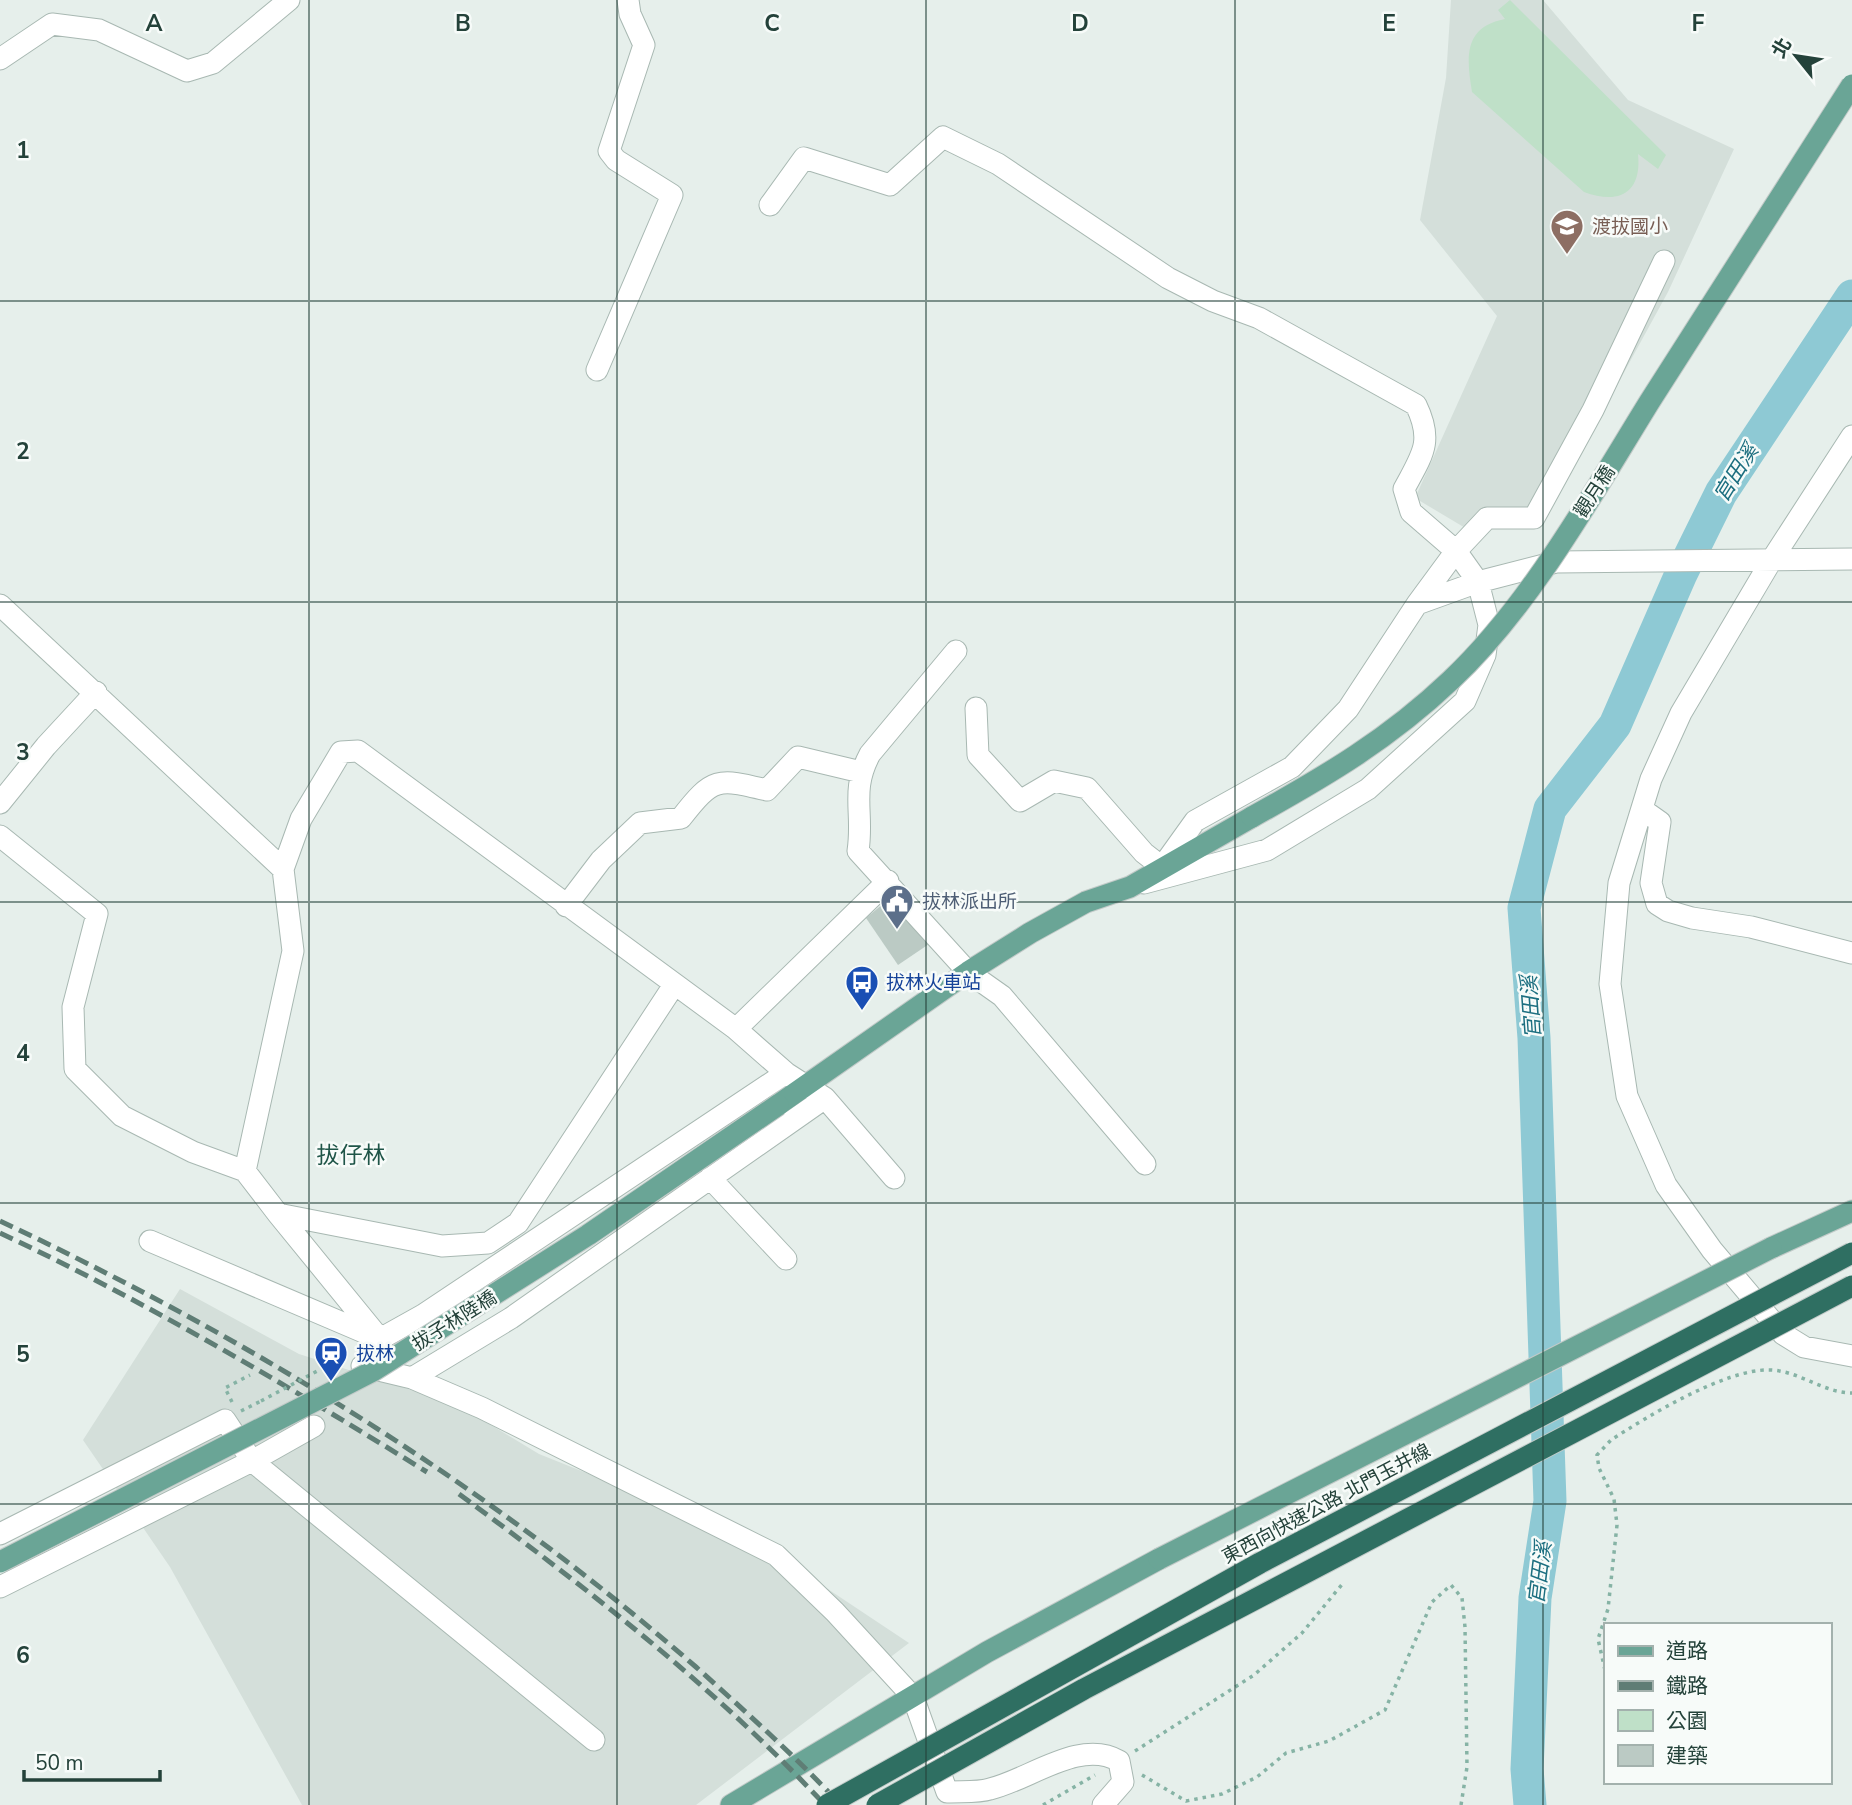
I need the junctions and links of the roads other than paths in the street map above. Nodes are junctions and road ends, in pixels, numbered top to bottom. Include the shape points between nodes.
1 (289, 0) edge
2 (628, 0) edge
3 (0, 59) edge
4 (1852, 85) edge
5 (770, 205) dead end
6 (1664, 261) dead end
7 (597, 370) dead end
8 (1852, 436) edge
9 (1456, 551) junction
10 (1852, 559) edge
11 (1771, 561) junction
12 (1478, 582) junction
13 (1417, 604) junction
14 (0, 605) edge
15 (956, 650) dead end
16 (96, 692) junction
17 (976, 708) dead end
18 (861, 772) junction
19 (0, 803) edge
20 (1643, 810) junction
21 (0, 836) edge
22 (1162, 867) junction
23 (283, 869) junction
24 (888, 881) junction
25 (1130, 887) junction
26 (566, 906) junction
27 (1852, 953) edge
28 (968, 972) junction
29 (674, 985) junction
30 (736, 1029) junction
31 (786, 1073) junction
32 (806, 1087) junction
33 (825, 1098) junction
34 (1145, 1164) dead end
35 (245, 1171) junction
36 (710, 1178) junction
37 (894, 1178) dead end
38 (1852, 1211) edge
39 (278, 1214) junction
40 (150, 1241) dead end
41 (1852, 1253) edge
42 (786, 1259) dead end
43 (1852, 1286) edge
44 (380, 1339) junction
45 (1852, 1356) edge
46 (327, 1376) road end
47 (412, 1378) junction
48 (314, 1426) dead end
49 (252, 1461) junction
50 (1, 1533) edge
51 (0, 1562) edge
52 (22, 1575) junction
53 (0, 1587) edge
54 (913, 1697) junction
55 (594, 1740) dead end
56 (731, 1805) edge
57 (827, 1805) edge
58 (877, 1805) edge
59 (1103, 1805) edge

1 - 3 street via 213,63 187,71 99,30 52,24
2 - 7 street via 644,45 609,151 615,160 671,195
4 - 22 main road, 觀月穚, bridge via 1564,537 1503,623 1453,679 1394,730 1338,770
5 - 9 street via 804,158 890,185 943,137 998,164 1168,278 1259,318 1416,405 1427,427 1422,454 1404,489 1411,512
6 - 9 street via 1593,410 1534,518 1487,518
8 - 11 street
9 - 12 street
9 - 13 street
10 - 11 street
11 - 12 street via 1556,562
11 - 20 street via 1681,713 1651,779
12 - 13 street
12 - 25 street via 1488,635 1485,655 1465,701 1368,789 1268,850
13 - 22 street via 1348,709 1292,767 1195,821
14 - 16 street
15 - 18 street via 870,754
16 - 19 street
16 - 23 street
17 - 22 street via 978,755 1020,801 1054,781 1087,788
18 - 24 street via 858,851
18 - 26 street via 798,757 767,790 729,781 704,789 681,818 640,822 601,860
20 - 27 street via 1660,822 1651,883 1657,904 1692,918 1751,927
20 - 45 street via 1619,883 1610,984 1628,1096 1666,1185 1712,1250 1783,1334 1812,1349
21 - 35 street via 97,914 73,1007 75,1069 122,1116 193,1152
22 - 25 main road, 觀月穚
23 - 26 street via 301,819 341,752 358,751
23 - 35 street via 293,951
24 - 28 street
24 - 30 street
25 - 28 main road, 觀月穚 via 1086,902
26 - 29 street
28 - 32 main road, 拔子林陸橋
28 - 34 street via 1002,996
29 - 30 street
29 - 39 street via 518,1223 488,1243 442,1246
30 - 31 street
31 - 32 street
31 - 44 street
32 - 33 street
32 - 51 main road, 拔子林陸橋, bridge via 588,1235 373,1371
33 - 36 street
33 - 37 street
35 - 39 street
36 - 42 street
36 - 47 street via 511,1318
38 - 54 main road, bridge via 1159,1559
39 - 44 street
40 - 44 street
41 - 57 highway, 東西向快速公路 北門玉井線, bridge via 1260,1563
43 - 58 highway, bridge via 1084,1689
44 - 47 street
46 - 47 street via 360,1366
47 - 54 street via 482,1408 776,1555
48 - 49 street
49 - 50 street via 231,1416
49 - 52 street
49 - 55 street
50 - 52 street
52 - 53 street
54 - 56 main road
54 - 59 street via 947,1792 990,1790 1078,1757 1106,1754 1119,1761 1124,1782

